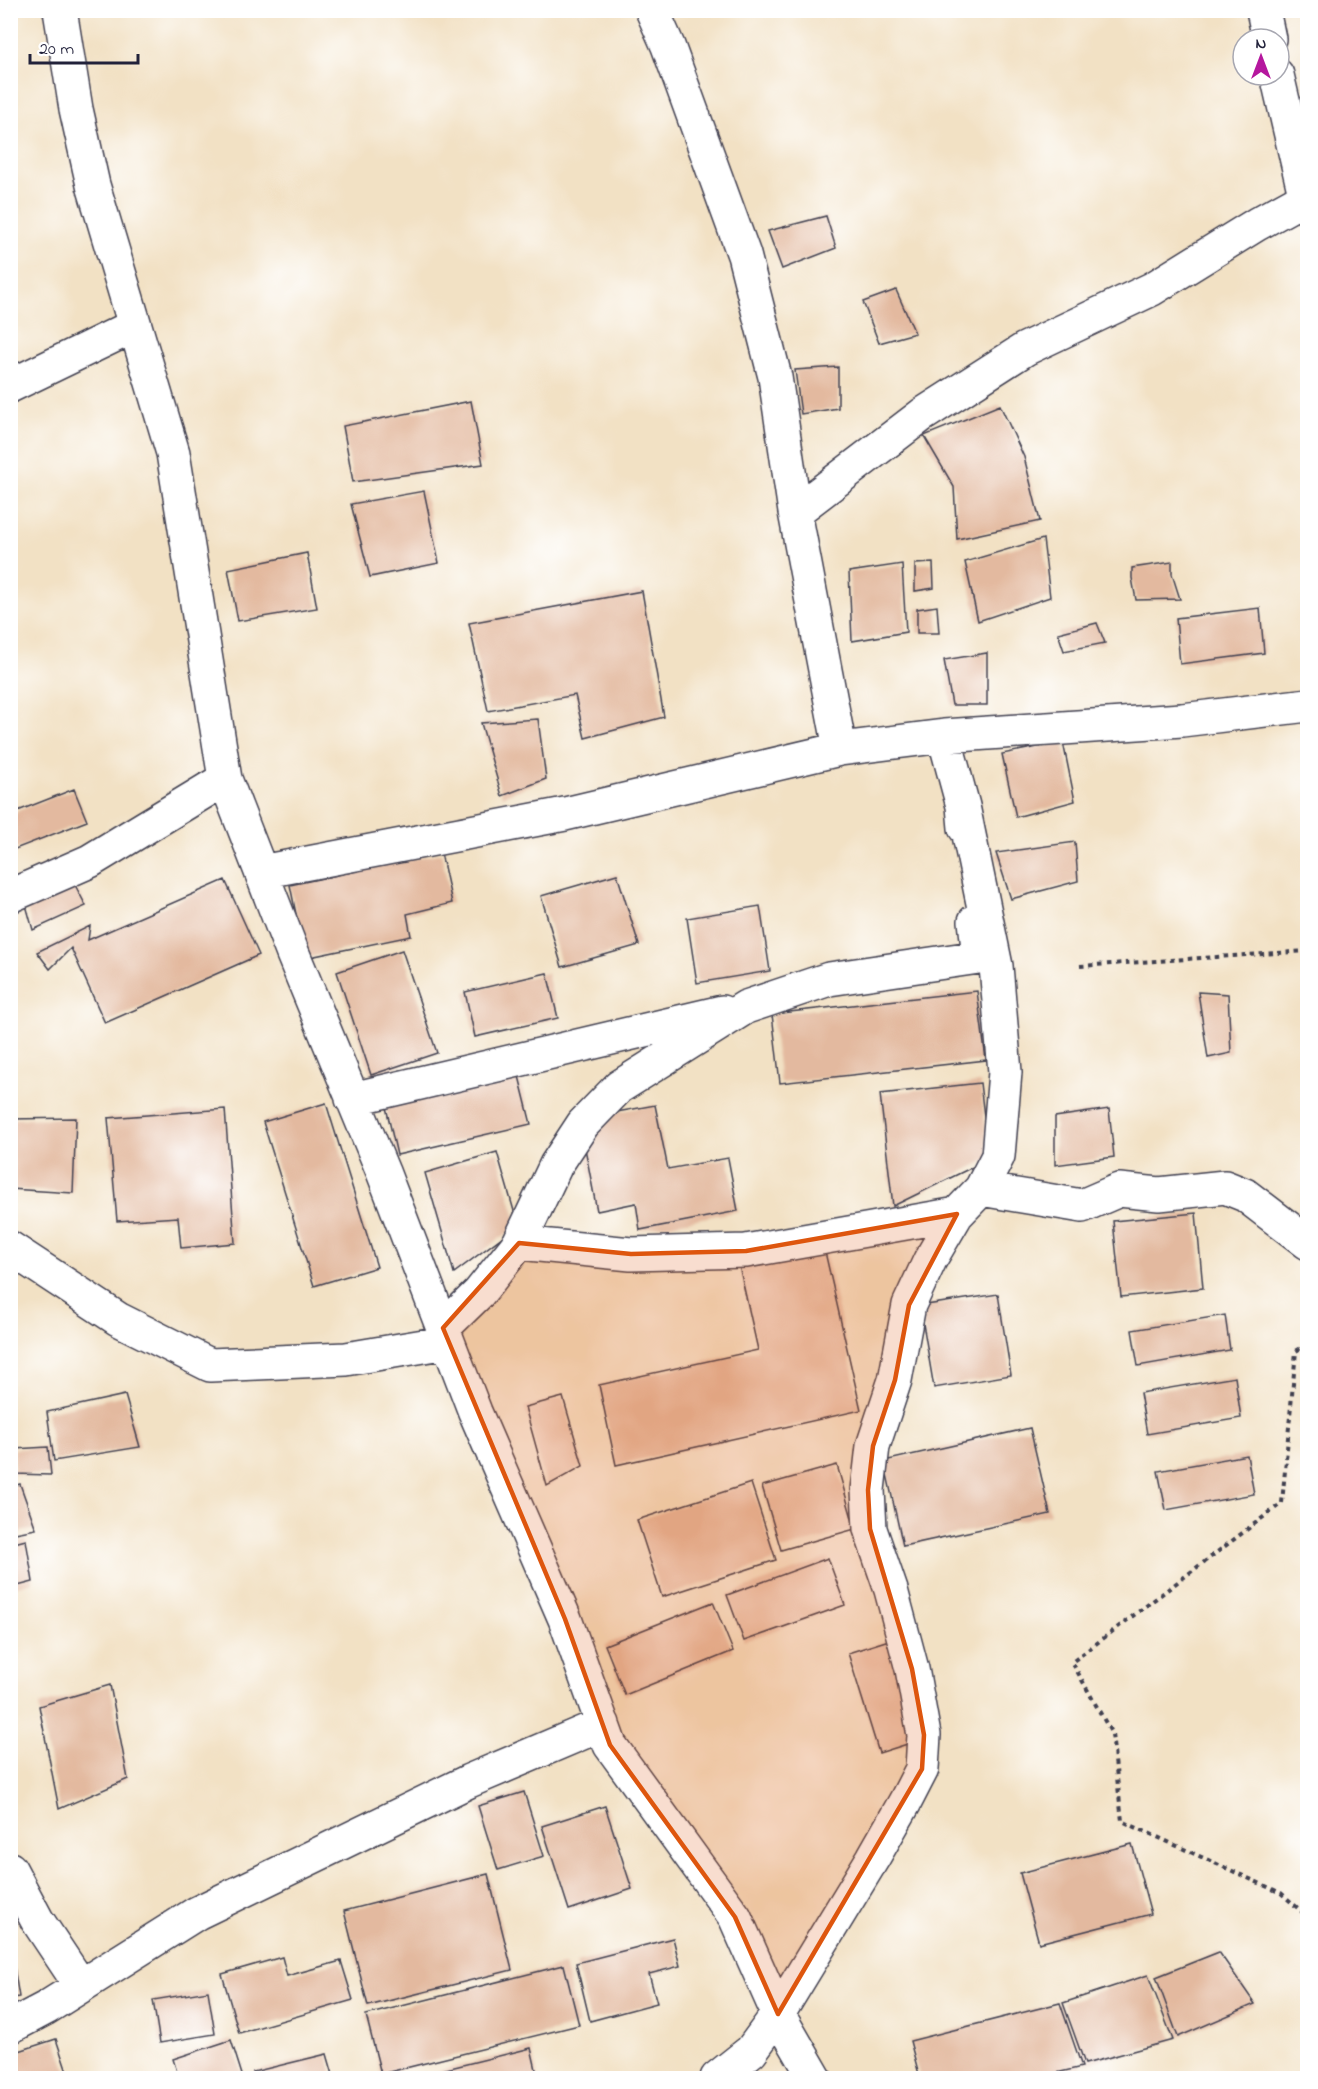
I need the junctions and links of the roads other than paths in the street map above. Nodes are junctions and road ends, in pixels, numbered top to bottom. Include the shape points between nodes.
1 (60, 10) edge
2 (652, 10) edge
3 (1263, 10) edge
4 (1267, 27) edge
5 (1280, 87) edge
6 (1306, 203) edge
7 (134, 326) junction
8 (10, 386) edge
9 (795, 512) junction
10 (1308, 705) edge
11 (944, 736) junction
12 (840, 749) junction
13 (225, 779) junction
14 (963, 806) junction
15 (261, 872) junction
16 (10, 896) edge
17 (996, 966) junction
18 (746, 1007) junction
19 (352, 1098) junction
20 (981, 1189) junction
21 (957, 1214) junction
22 (1308, 1243) edge
23 (519, 1244) junction
24 (10, 1248) edge
25 (445, 1335) junction
26 (603, 1724) junction
27 (10, 1869) edge
28 (81, 1986) junction
29 (778, 2014) junction
30 (10, 2027) edge
31 (717, 2079) edge
32 (815, 2079) edge

1 - 7 street via 93,185
2 - 9 street via 744,255 775,377
3 - 4 street
5 - 6 street
6 - 9 street via 1257,224 1152,289 1025,349 922,415
7 - 8 street
7 - 13 street via 173,453
9 - 12 street
10 - 11 street via 1182,720
11 - 12 street
11 - 14 street
12 - 15 street via 565,814
13 - 15 street
13 - 16 street via 90,861
14 - 17 street
14 - 18 street via 979,957 829,979
15 - 19 street
17 - 18 street
17 - 20 street via 1005,1072 999,1156
18 - 19 street
18 - 23 street via 619,1087 583,1124 556,1165
19 - 25 street
20 - 21 street
20 - 22 street via 1082,1206 1119,1190 1159,1194 1225,1187 1245,1195
21 - 23 street via 746,1251 631,1254
21 - 29 street via 909,1305 895,1380 873,1446 868,1490 870,1528 912,1669 924,1736 922,1769
23 - 25 street
24 - 25 street via 118,1319 210,1365 346,1359
25 - 26 street via 565,1619
26 - 28 street via 469,1781 197,1913
26 - 29 street via 610,1745 735,1917
27 - 28 street via 37,1920
28 - 30 street
29 - 31 street via 751,2051
29 - 32 street

